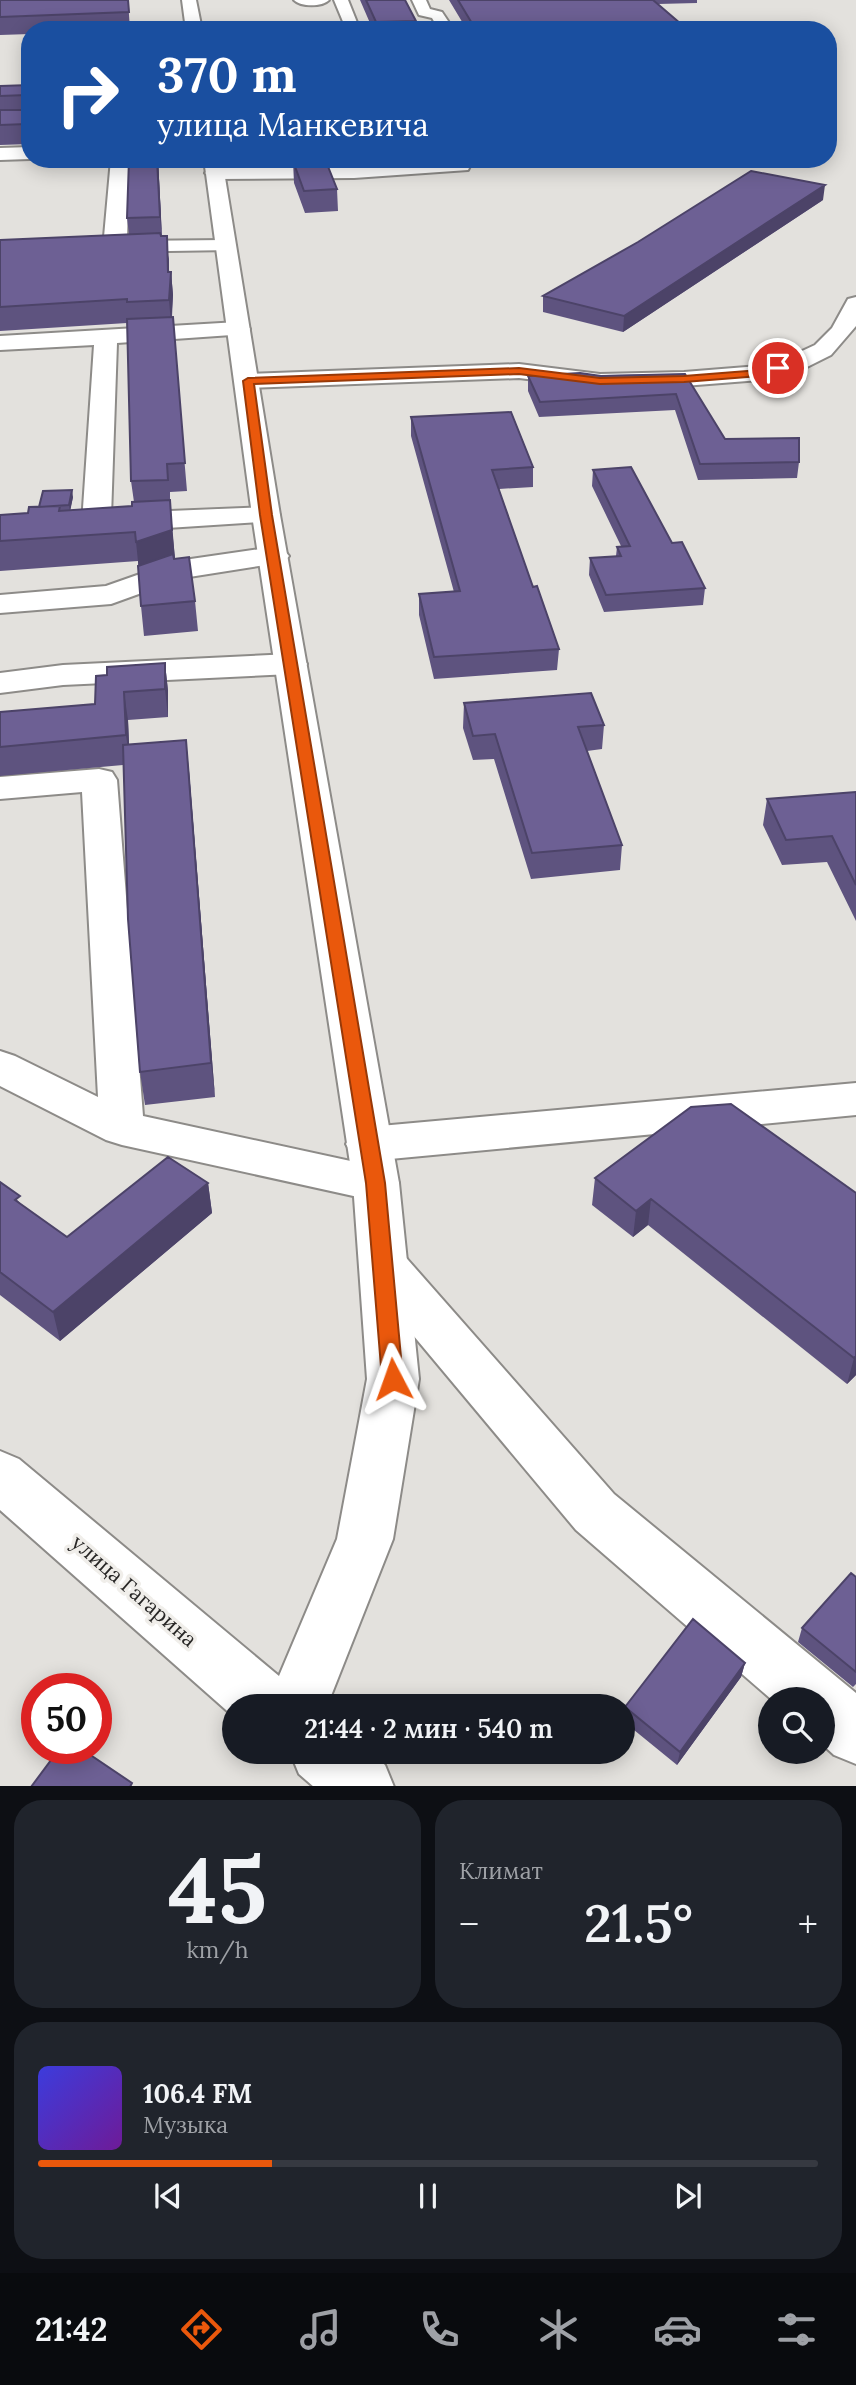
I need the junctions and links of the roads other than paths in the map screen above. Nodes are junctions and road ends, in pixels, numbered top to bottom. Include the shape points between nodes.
1 (189, 0) edge
2 (322, 0) edge
3 (341, 0) edge
4 (419, 0) edge
5 (296, 15) edge
6 (192, 21) edge
7 (323, 21) edge
8 (351, 21) edge
9 (441, 21) edge
10 (21, 153) edge
11 (0, 154) edge
12 (120, 168) edge
13 (214, 168) edge
14 (242, 168) edge
15 (425, 168) edge
16 (354, 172) junction
17 (362, 192) dead end
18 (225, 246) junction
19 (116, 248) junction
20 (90, 249) edge
21 (856, 304) edge
22 (238, 329) junction
23 (106, 336) junction
24 (0, 343) edge
25 (248, 381) junction
26 (266, 515) junction
27 (274, 556) junction
28 (0, 604) edge
29 (291, 664) junction
30 (0, 683) edge
31 (0, 788) edge
32 (0, 1067) edge
33 (856, 1099) edge
34 (122, 1128) junction
35 (372, 1163) junction
36 (384, 1266) junction
37 (0, 1476) edge
38 (803, 1687) edge
39 (254, 1694) edge
40 (302, 1694) edge
41 (835, 1715) edge
42 (856, 1733) edge
43 (335, 1764) edge
44 (362, 1786) edge

1 - 6 main road
2 - 5 main road
3 - 8 main road
4 - 9 main road via 424,12
5 - 7 main road
10 - 11 main road
12 - 19 main road
13 - 18 main road
14 - 16 main road
15 - 16 main road
16 - 17 main road
18 - 19 main road
18 - 22 main road
19 - 20 main road
21 - 25 main road via 842,331 823,350 760,373 600,381 519,371
22 - 23 main road
22 - 25 main road
23 - 24 main road
23 - 26 main road via 83,523
25 - 26 main road
26 - 27 main road
27 - 28 main road via 177,570 111,595
27 - 29 main road
29 - 30 main road
29 - 35 main road
31 - 34 main road via 99,780
32 - 34 main road
33 - 35 main road
34 - 35 main road
35 - 36 main road
36 - 38 main road via 595,1512
36 - 40 main road via 393,1379 365,1539
37 - 39 main road, улица Гагарина
41 - 42 main road
43 - 44 main road

